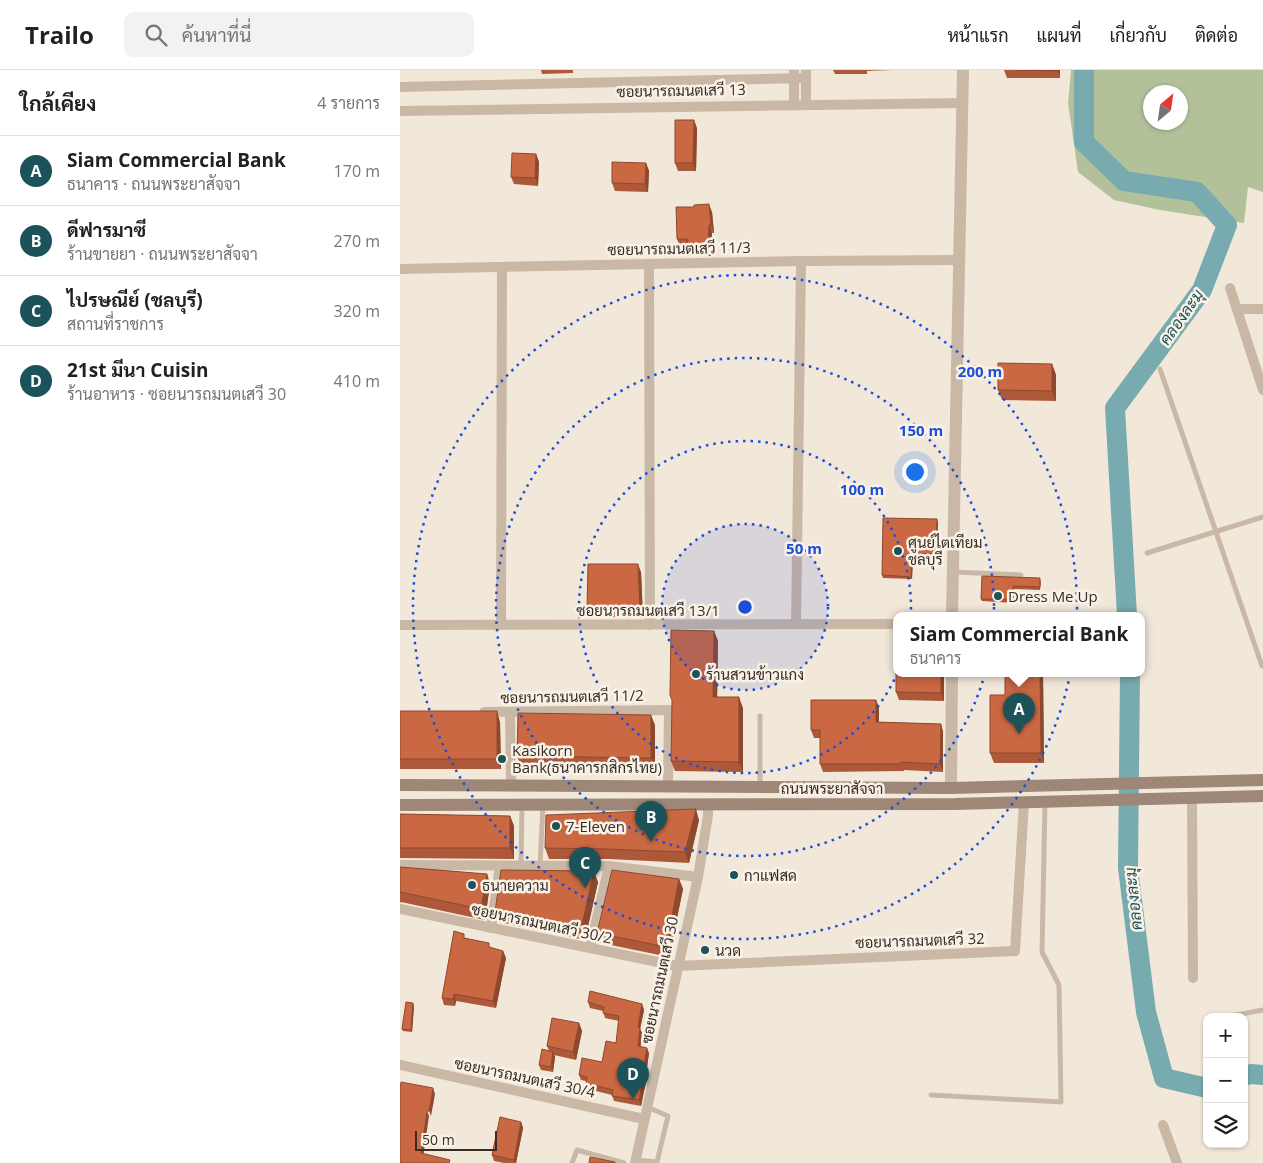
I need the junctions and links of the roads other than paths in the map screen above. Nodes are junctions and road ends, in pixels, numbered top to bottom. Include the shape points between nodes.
1 (963, 70) edge
2 (794, 74) edge
3 (806, 74) edge
4 (400, 87) edge
5 (963, 103) junction
6 (794, 104) junction
7 (806, 104) junction
8 (400, 111) edge
9 (960, 260) junction
10 (802, 261) junction
11 (649, 264) junction
12 (502, 267) junction
13 (400, 269) edge
14 (1230, 288) dead end
15 (1237, 309) junction
16 (1263, 309) edge
17 (1259, 367) edge
18 (1160, 369) dead end
19 (1263, 390) edge
20 (1263, 516) edge
21 (1216, 532) junction
22 (1147, 553) dead end
23 (952, 572) junction
24 (1021, 575) edge
25 (952, 612) edge
26 (796, 624) junction
27 (893, 624) edge
28 (400, 625) edge
29 (501, 625) junction
30 (650, 625) junction
31 (1262, 666) edge
32 (952, 677) edge
33 (470, 712) edge
34 (510, 712) junction
35 (760, 716) dead end
36 (1263, 780) edge
37 (400, 785) edge
38 (512, 786) junction
39 (668, 786) junction
40 (760, 787) junction
41 (951, 788) junction
42 (1263, 796) edge
43 (1192, 798) junction
44 (1024, 802) junction
45 (1045, 802) junction
46 (400, 804) edge
47 (522, 804) junction
48 (543, 804) junction
49 (708, 804) junction
50 (400, 865) edge
51 (521, 865) junction
52 (500, 866) junction
53 (540, 866) junction
54 (609, 866) junction
55 (698, 877) junction
56 (400, 909) edge
57 (491, 928) junction
58 (590, 948) junction
59 (677, 966) junction
60 (1193, 978) dead end
61 (1263, 1010) edge
62 (1247, 1013) edge
63 (400, 1065) edge
64 (931, 1095) dead end
65 (647, 1107) junction
66 (644, 1119) junction
67 (1163, 1125) dead end
68 (635, 1161) edge
69 (572, 1163) edge
70 (624, 1163) edge
71 (1177, 1163) edge

1 - 5 street
2 - 3 street
2 - 4 street
2 - 6 street
3 - 7 street
5 - 7 street, ซอยนารถมนตเสวี 13
5 - 9 street
6 - 7 street, ซอยนารถมนตเสวี 13
6 - 8 street, ซอยนารถมนตเสวี 13
9 - 10 street, ซอยนารถมนตเสวี 11/3
9 - 23 street
10 - 11 street, ซอยนารถมนตเสวี 11/3
10 - 26 street
11 - 12 street, ซอยนารถมนตเสวี 11/3
11 - 30 street
12 - 13 street, ซอยนารถมนตเสวี 11/3
12 - 29 street
14 - 15 street
15 - 16 street
15 - 17 street
17 - 19 street
18 - 21 lane
20 - 21 lane
21 - 22 lane
21 - 31 lane
23 - 24 lane
23 - 25 street
26 - 27 street, ซอยนารถมนตเสวี 13/1
26 - 30 street, ซอยนารถมนตเสวี 13/1
28 - 29 street, ซอยนารถมนตเสวี 13/1
29 - 30 street, ซอยนารถมนตเสวี 13/1
32 - 41 street
33 - 34 street, ซอยนารถมนตเสวี 11/2
34 - 38 street
34 - 39 street, ซอยนารถมนตเสวี 11/2 via 669,710
35 - 40 lane
36 - 41 main road, ถนนพระยาสัจจา
37 - 38 main road, ถนนพระยาสัจจา
38 - 39 main road, ถนนพระยาสัจจา
39 - 40 main road, ถนนพระยาสัจจา
40 - 41 main road, ถนนพระยาสัจจา
42 - 43 main road, ถนนพระยาสัจจา
43 - 45 main road, ถนนพระยาสัจจา
43 - 60 street
44 - 45 main road, ถนนพระยาสัจจา
44 - 49 main road, ถนนพระยาสัจจา
44 - 59 street, ซอยนารถมนตเสวี 32 via 1016,951
45 - 64 lane via 1042,952 1059,985 1061,1102
46 - 47 main road, ถนนพระยาสัจจา
47 - 48 main road, ถนนพระยาสัจจา
47 - 51 lane
48 - 49 main road, ถนนพระยาสัจจา
48 - 53 lane
49 - 55 street, ซอยนารถมนตเสวี 30
50 - 52 street
51 - 52 street
51 - 53 street
52 - 57 street
53 - 54 street
54 - 55 street
54 - 58 street
55 - 59 street, ซอยนารถมนตเสวี 30
56 - 57 street, ซอยนารถมนตเสวี 30/2
57 - 58 street, ซอยนารถมนตเสวี 30/2
58 - 59 street, ซอยนารถมนตเสวี 30/2
59 - 65 street, ซอยนารถมนตเสวี 30
61 - 62 lane
63 - 66 street, ซอยนารถมนตเสวี 30/4
65 - 66 street, ซอยนารถมนตเสวี 30
65 - 68 lane via 668,1116 657,1162
66 - 68 street, ซอยนารถมนตเสวี 30
67 - 71 street
69 - 70 lane via 577,1150

